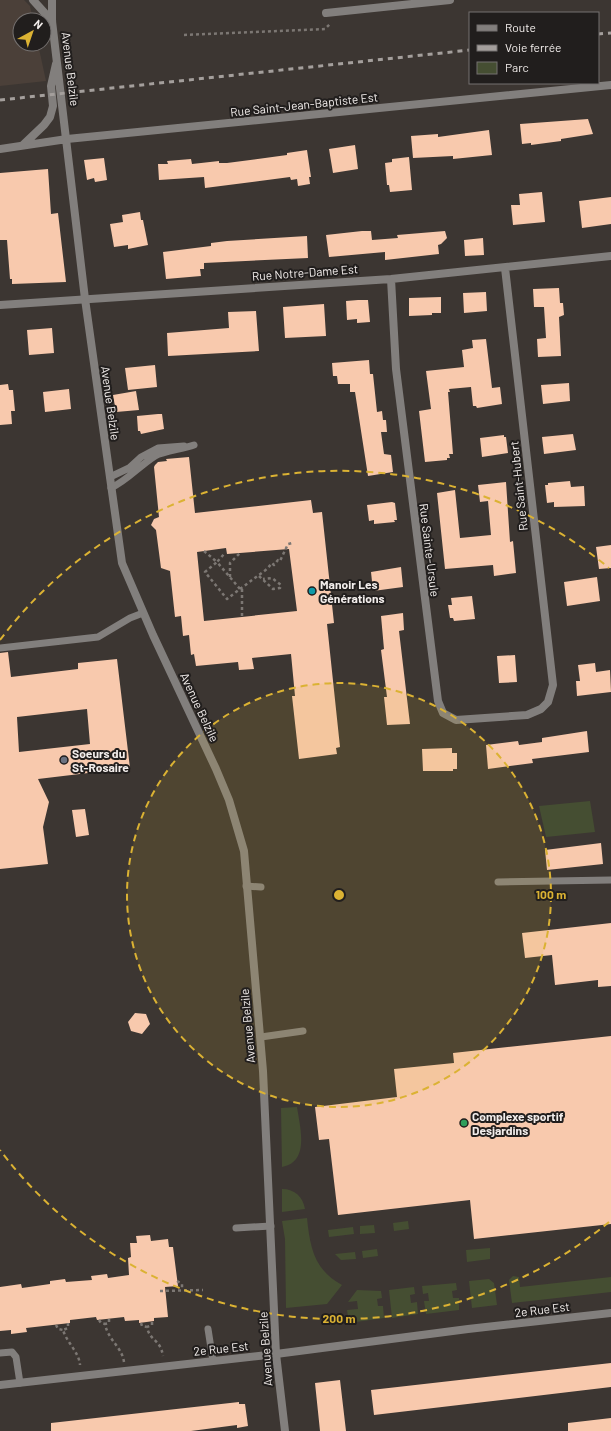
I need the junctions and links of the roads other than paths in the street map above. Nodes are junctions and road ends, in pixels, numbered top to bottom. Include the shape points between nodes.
1 (33, 0) edge
2 (52, 0) edge
3 (450, 0) edge
4 (44, 12) edge
5 (52, 12) edge
6 (326, 13) dead end
7 (52, 21) edge
8 (57, 56) junction
9 (611, 85) edge
10 (67, 139) junction
11 (23, 145) junction
12 (0, 149) edge
13 (611, 256) edge
14 (506, 268) junction
15 (390, 279) junction
16 (85, 299) junction
17 (0, 305) edge
18 (110, 477) junction
19 (111, 488) junction
20 (143, 613) junction
21 (0, 648) edge
22 (548, 702) joint
23 (611, 880) edge
24 (498, 882) dead end
25 (246, 886) junction
26 (261, 887) dead end
27 (303, 1031) dead end
28 (261, 1037) junction
29 (271, 1226) junction
30 (236, 1228) dead end
31 (611, 1313) edge
32 (208, 1329) dead end
33 (0, 1353) edge
34 (276, 1354) junction
35 (213, 1361) junction
36 (20, 1383) junction
37 (0, 1385) edge
38 (285, 1431) edge

1 - 4 street
2 - 5 street, Avenue Belzile
3 - 6 street
7 - 8 street, Avenue Belzile
8 - 10 street, Avenue Belzile
8 - 11 street via 50,117
9 - 10 street, Rue Saint-Jean-Baptiste Est
10 - 11 street, Rue Saint-Jean-Baptiste Est
10 - 16 street, Avenue Belzile
11 - 12 street, Rue Saint-Jean-Baptiste Est
13 - 14 street, Rue Notre-Dame Est
14 - 15 street, Rue Notre-Dame Est
14 - 22 street, Rue Saint-Hubert via 553,685
15 - 16 street, Rue Notre-Dame Est
15 - 22 street, Rue Sainte-Ursule via 396,369 438,701 444,713 456,720 527,715 541,710
16 - 17 street, Rue Notre-Dame Est
16 - 18 street, Avenue Belzile
18 - 19 street, Avenue Belzile
18 - 19 lane via 129,468 141,457 158,448 194,445 156,455 127,480
19 - 20 street, Avenue Belzile via 122,563
20 - 21 lane via 98,637
20 - 25 street, Avenue Belzile via 229,800 244,851
23 - 24 lane
25 - 26 lane
25 - 28 street, Avenue Belzile
27 - 28 lane
28 - 29 street, Avenue Belzile
29 - 30 lane
29 - 34 street, Avenue Belzile
31 - 34 street, 2e Rue Est
32 - 35 lane
33 - 36 lane via 12,1352 16,1357
34 - 35 street, 2e Rue Est
34 - 38 street, Avenue Belzile
35 - 36 street, 2e Rue Est
36 - 37 street, 2e Rue Est

